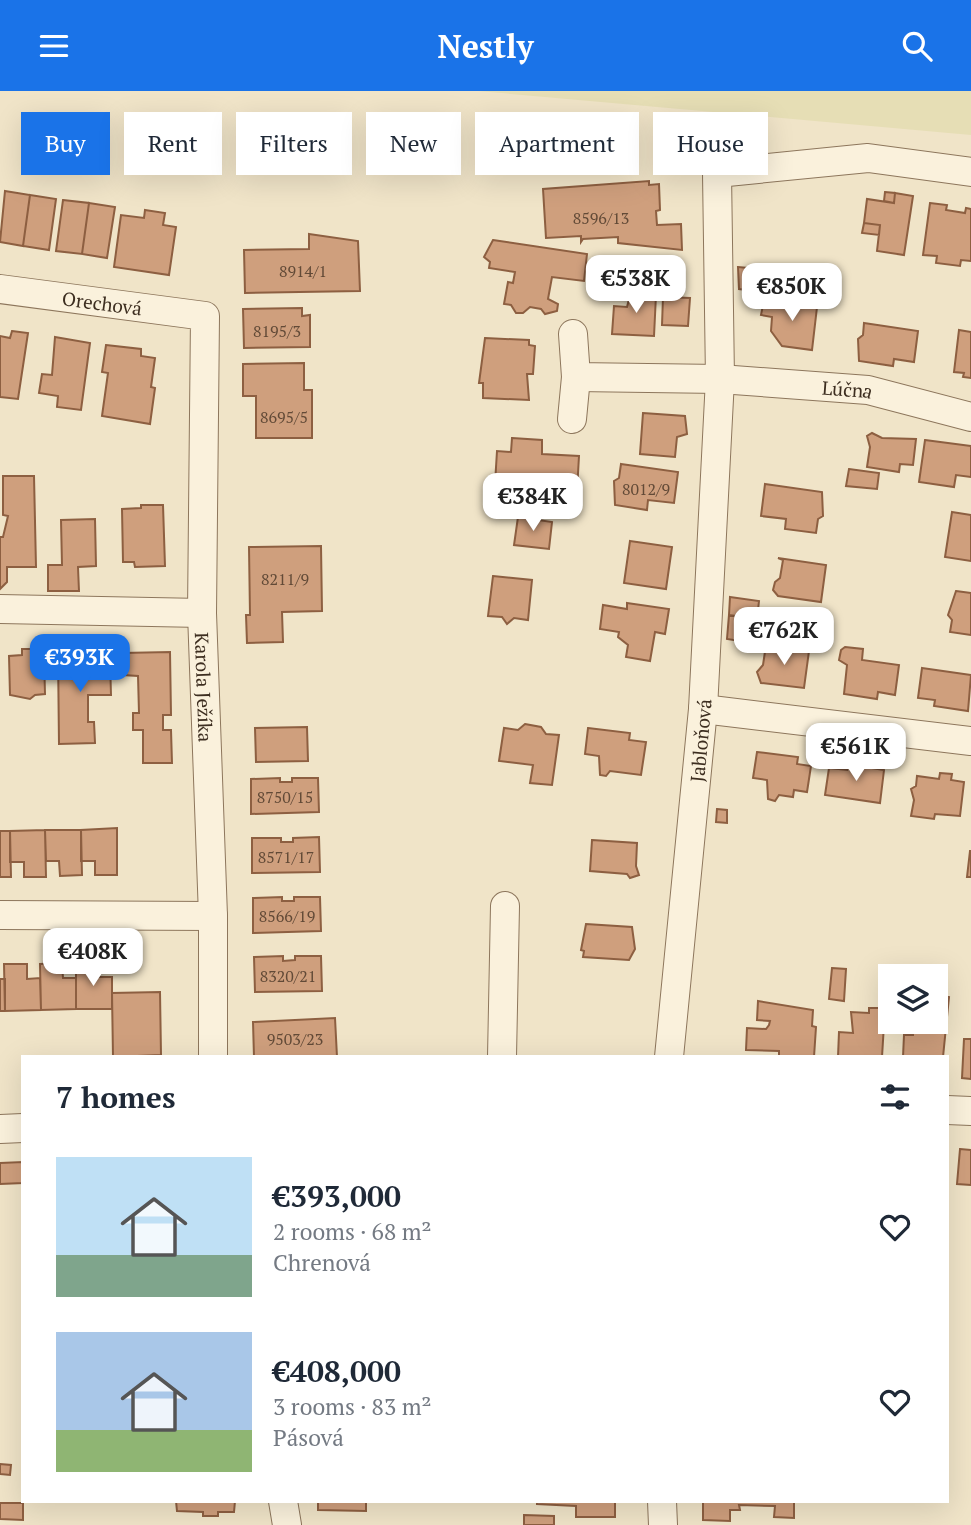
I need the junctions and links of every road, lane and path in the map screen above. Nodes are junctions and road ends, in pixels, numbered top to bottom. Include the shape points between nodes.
1 (971, 172) edge
2 (0, 289) edge
3 (205, 316) joint
4 (573, 334) dead end
5 (576, 377) junction
6 (720, 379) junction
7 (971, 417) edge
8 (572, 419) dead end
9 (0, 609) edge
10 (202, 613) junction
11 (703, 709) junction
12 (971, 741) edge
13 (505, 906) dead end
14 (0, 915) edge
15 (213, 916) junction
16 (213, 1055) edge
17 (502, 1055) edge
18 (669, 1055) edge
19 (949, 1110) edge
20 (971, 1111) edge
21 (21, 1128) edge
22 (0, 1129) edge
23 (284, 1503) edge
24 (662, 1503) edge
25 (287, 1525) edge
26 (663, 1525) edge

1 - 6 street, Jabloňová via 868,158 717,173
2 - 3 street, Orechová
3 - 10 street, Karola Ježíka
4 - 5 street
5 - 6 street
5 - 8 street
6 - 7 street, Lúčna via 868,390
6 - 11 street, Jabloňová
9 - 10 street
10 - 15 street, Karola Ježíka
11 - 12 street
11 - 18 street, Jabloňová
13 - 17 street
14 - 15 street
15 - 16 street, Karola Ježíka
19 - 20 street
21 - 22 street
23 - 25 street
24 - 26 street

